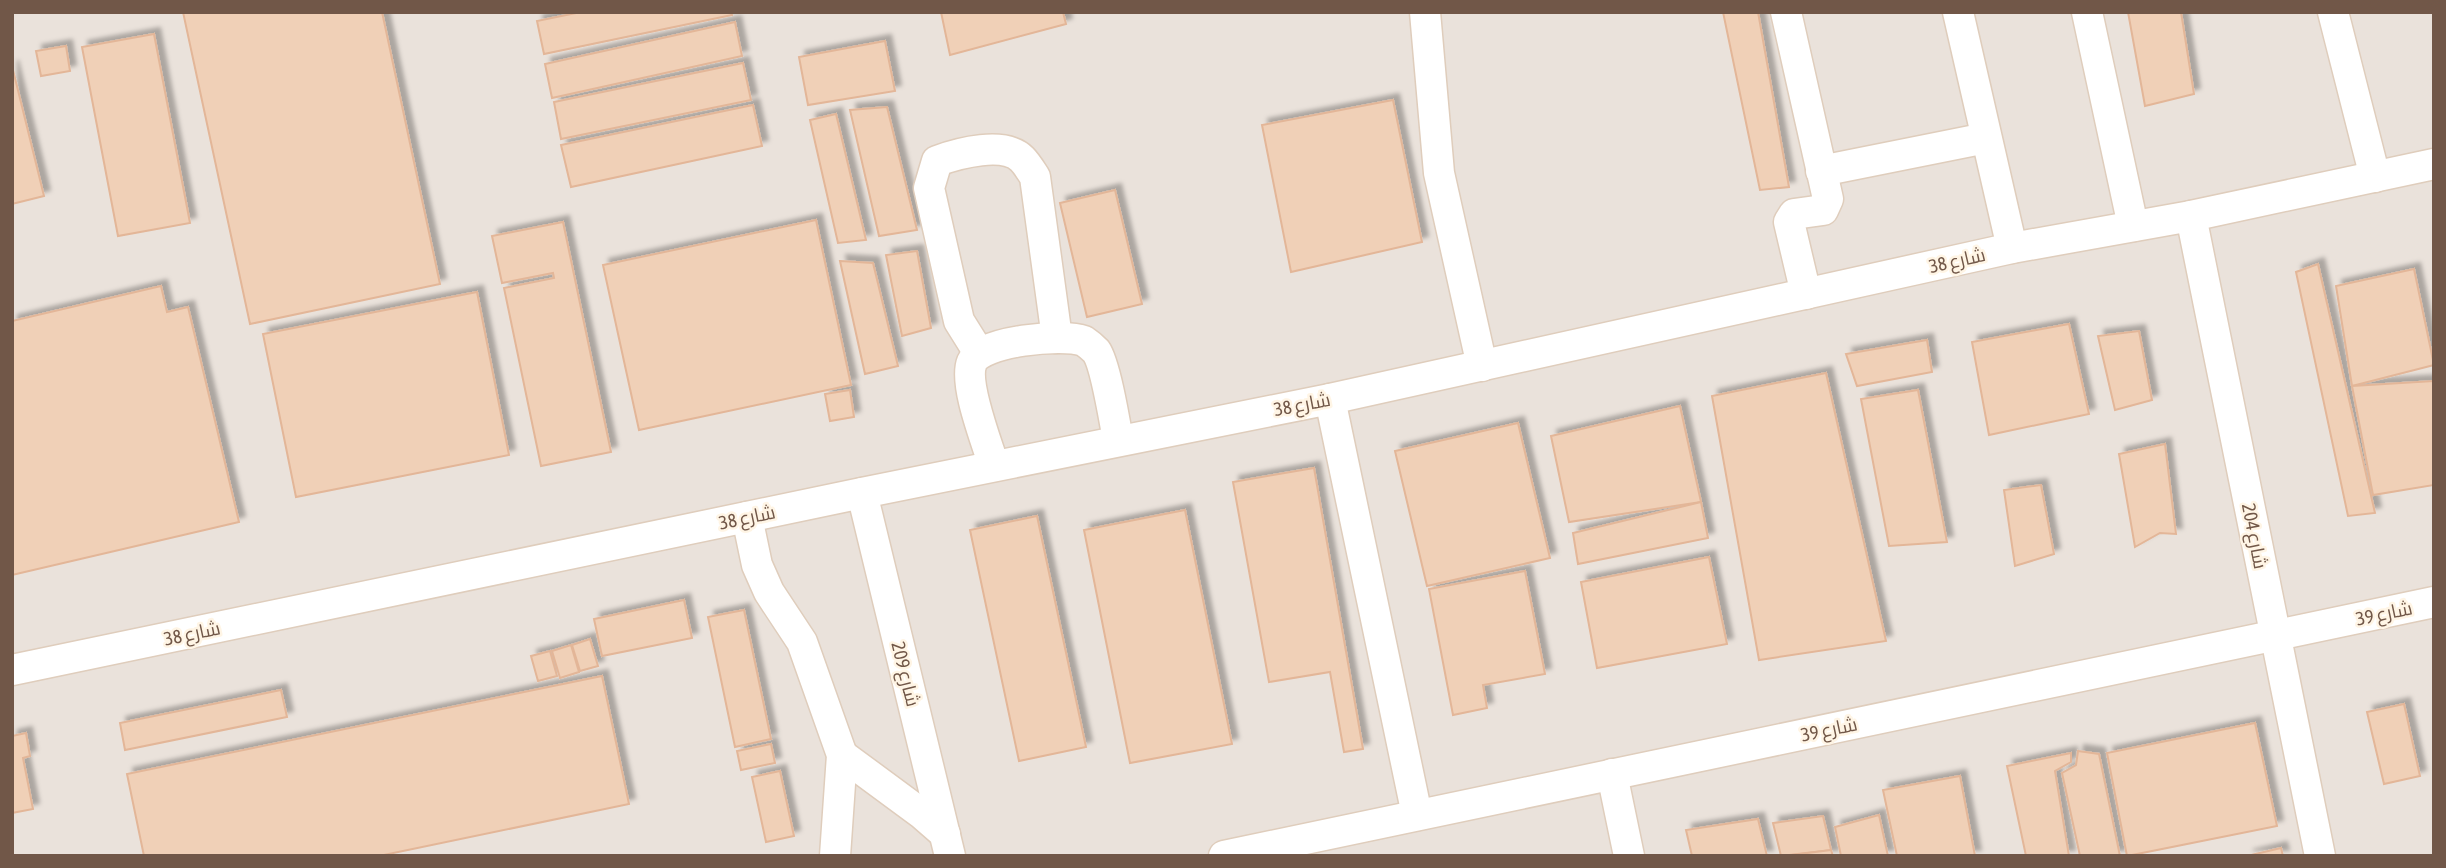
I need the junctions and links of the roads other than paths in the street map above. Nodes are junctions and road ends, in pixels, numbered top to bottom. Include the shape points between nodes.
1 (1425, 12) edge
2 (1786, 12) edge
3 (1958, 12) edge
4 (2087, 12) edge
5 (2333, 12) edge
6 (1986, 138) junction
7 (2434, 164) edge
8 (1822, 171) junction
9 (2375, 177) junction
10 (2191, 216) junction
11 (2133, 226) junction
12 (2012, 248) junction
13 (1806, 294) junction
14 (1057, 338) junction
15 (979, 353) junction
16 (1482, 366) junction
17 (1330, 398) junction
18 (1118, 440) junction
19 (994, 466) junction
20 (862, 493) junction
21 (747, 517) junction
22 (2434, 602) edge
23 (2275, 636) junction
24 (12, 670) edge
25 (842, 755) junction
26 (1612, 775) junction
27 (1417, 815) junction
28 (948, 845) edge
29 (835, 856) edge
30 (1224, 856) edge
31 (1629, 856) edge
32 (2320, 856) edge

1 - 16 street via 1444,201
2 - 8 street
3 - 6 street
4 - 11 street
5 - 9 street
6 - 8 street
6 - 12 street
7 - 9 street, شارع 38
8 - 13 street via 1828,199 1823,210 1794,214 1789,222
9 - 10 street, شارع 38
10 - 11 street, شارع 38
10 - 23 street, شارع 204
11 - 12 street, شارع 38
12 - 13 street, شارع 38
13 - 16 street, شارع 38
14 - 15 street via 1022,341
14 - 15 street via 1035,177 1022,158 1005,149 956,154 937,162 929,188 959,321
14 - 18 street via 1084,342 1097,352
15 - 19 street via 968,374
16 - 17 street, شارع 38
17 - 18 street, شارع 38
17 - 27 street
18 - 19 street, شارع 38
19 - 20 street, شارع 38
20 - 21 street, شارع 38
20 - 28 street, شارع 209
21 - 24 street, شارع 38
21 - 25 street via 757,565 769,592 803,642
22 - 23 street, شارع 39
23 - 26 street, شارع 39
23 - 32 street, شارع 204
25 - 28 street via 922,814
25 - 29 street
26 - 27 street, شارع 39
26 - 31 street
27 - 30 street, شارع 39

